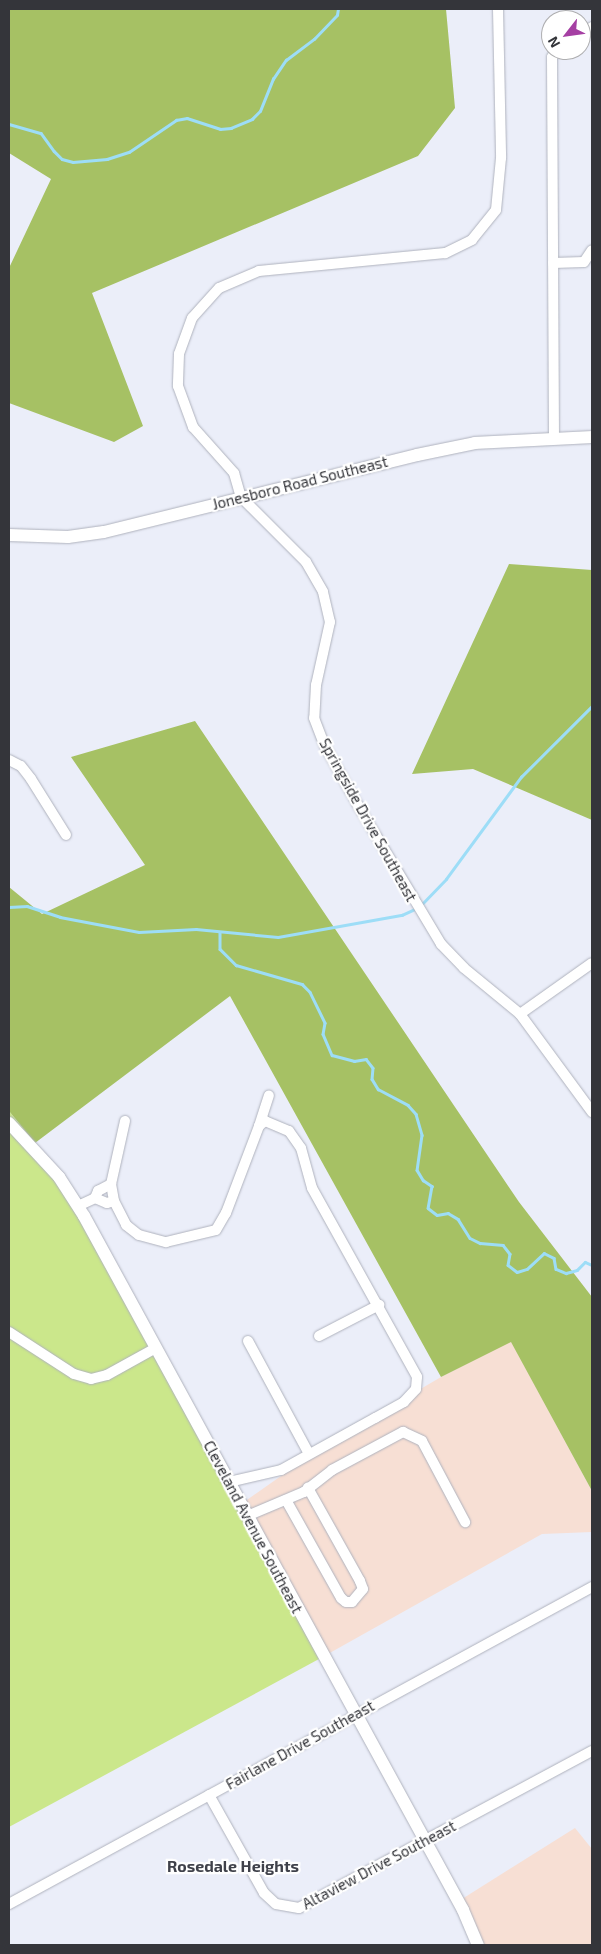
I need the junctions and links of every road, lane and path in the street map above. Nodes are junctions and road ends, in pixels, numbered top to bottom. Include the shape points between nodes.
1 (498, 9) edge
2 (552, 60) edge
3 (592, 250) edge
4 (553, 263) junction
5 (592, 437) edge
6 (554, 438) junction
7 (241, 497) junction
8 (9, 535) edge
9 (9, 760) edge
10 (66, 835) dead end
11 (592, 963) edge
12 (520, 1014) junction
13 (269, 1096) dead end
14 (592, 1112) edge
15 (125, 1121) dead end
16 (9, 1123) edge
17 (259, 1126) junction
18 (111, 1184) junction
19 (95, 1198) junction
20 (114, 1201) junction
21 (78, 1206) junction
22 (379, 1305) junction
23 (319, 1336) dead end
24 (10, 1337) edge
25 (248, 1341) dead end
26 (156, 1348) junction
27 (308, 1454) junction
28 (229, 1482) junction
29 (308, 1488) junction
30 (286, 1500) junction
31 (247, 1516) junction
32 (465, 1522) dead end
33 (592, 1587) edge
34 (355, 1715) junction
35 (592, 1751) edge
36 (209, 1795) junction
37 (425, 1841) junction
38 (9, 1904) edge
39 (478, 1945) edge

1 - 7 street via 501,158 496,210 472,240 445,253 258,271 219,288 192,318 178,354 178,386 193,427 234,473
2 - 4 street
3 - 4 street via 584,262
4 - 6 street
5 - 6 main road, Jonesboro Road Southeast
6 - 7 main road, Jonesboro Road Southeast via 476,444 431,452
7 - 8 main road, Jonesboro Road Southeast via 104,532 68,537
7 - 12 street, Springside Drive Southeast via 306,562 316,576 329,608 330,622 313,703 317,728 325,746 441,944 464,968
9 - 10 street via 21,766 31,779
11 - 12 street
12 - 14 street, Springside Drive Southeast
13 - 17 street
15 - 18 street
16 - 21 main road, Cleveland Avenue Southeast via 59,1178
17 - 20 street via 226,1213 216,1230 179,1240 154,1240 126,1225
17 - 22 street via 265,1121 289,1131 301,1148 312,1188
18 - 19 street via 98,1191
18 - 20 street
19 - 20 street
19 - 21 street
21 - 26 main road, Cleveland Avenue Southeast
22 - 23 street
22 - 27 street via 417,1377 416,1389 404,1402
24 - 26 street via 74,1374 91,1379
25 - 27 street
26 - 28 main road, Cleveland Avenue Southeast
27 - 28 street via 281,1470
28 - 31 main road, Cleveland Avenue Southeast
29 - 30 street
29 - 30 street via 360,1581 363,1589 352,1602 341,1598
29 - 32 street via 332,1470 404,1432 422,1441
30 - 31 street
31 - 34 main road, Cleveland Avenue Southeast
33 - 34 street, Fairlane Drive Southeast
34 - 36 street, Fairlane Drive Southeast
34 - 37 main road, Cleveland Avenue Southeast
35 - 37 street, Altaview Drive Southeast
36 - 37 street, Altaview Drive Southeast via 264,1893 276,1904 289,1908 307,1906
36 - 38 street, Fairlane Drive Southeast
37 - 39 main road, Cleveland Avenue Southeast via 463,1910

